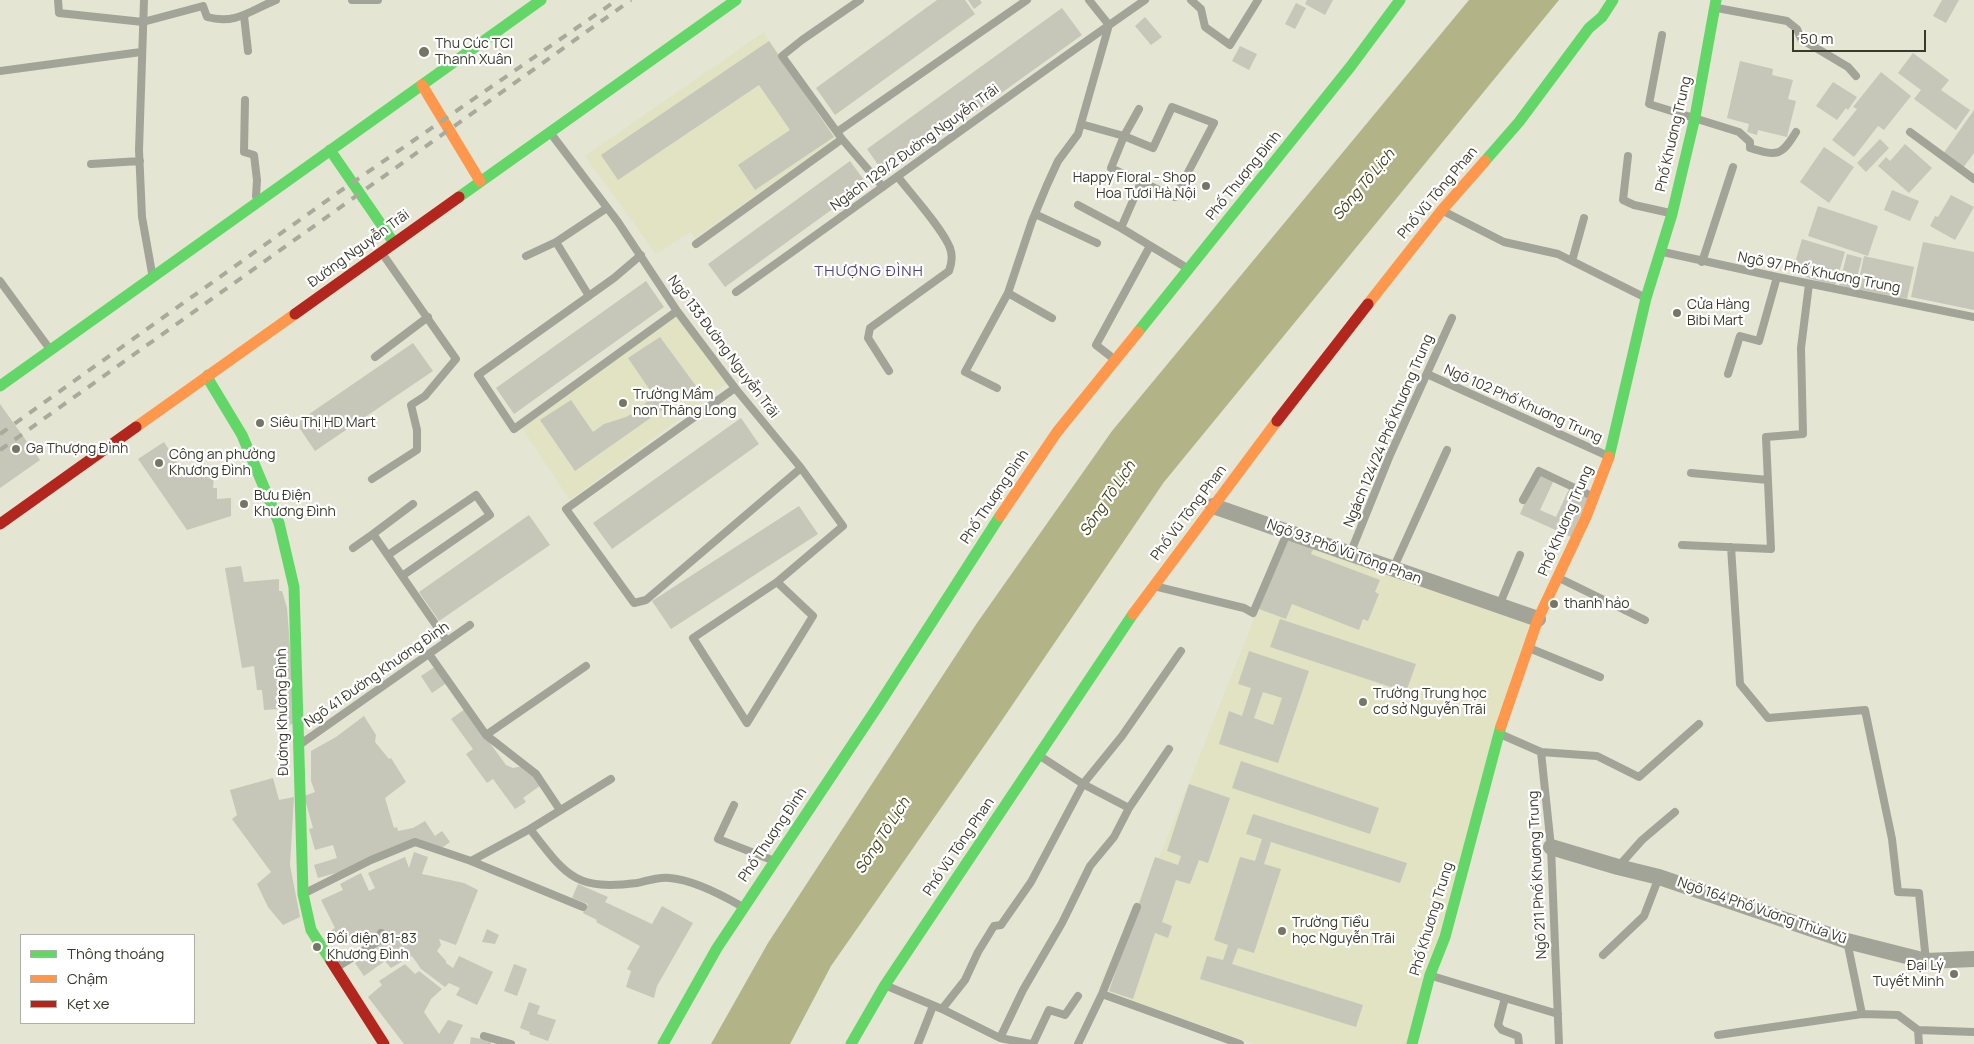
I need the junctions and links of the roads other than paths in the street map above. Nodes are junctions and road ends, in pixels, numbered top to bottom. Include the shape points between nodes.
1 (58, 0) edge
2 (144, 0) edge
3 (276, 0) edge
4 (352, 0) edge
5 (378, 0) edge
6 (541, 0) edge
7 (736, 0) edge
8 (860, 0) edge
9 (1027, 0) edge
10 (1089, 0) edge
11 (1145, 0) edge
12 (1191, 0) edge
13 (1258, 0) edge
14 (1400, 0) edge
15 (1599, 0) edge
16 (1612, 0) edge
17 (206, 3) edge
18 (1716, 4) edge
19 (244, 16) junction
20 (143, 22) junction
21 (1109, 25) junction
22 (1589, 28) junction
23 (1662, 35) dead end
24 (248, 51) dead end
25 (141, 52) junction
26 (0, 71) edge
27 (1856, 76) dead end
28 (422, 85) junction
29 (245, 100) dead end
30 (1139, 109) dead end
31 (1695, 117) junction
32 (1081, 124) junction
33 (549, 131) junction
34 (1796, 132) dead end
35 (1910, 132) dead end
36 (839, 136) junction
37 (1124, 136) junction
38 (330, 150) junction
39 (1628, 156) dead end
40 (140, 161) junction
41 (91, 164) dead end
42 (1733, 167) dead end
43 (898, 177) junction
44 (1974, 179) edge
45 (480, 181) junction
46 (1142, 182) junction
47 (883, 188) junction
48 (256, 203) junction
49 (1078, 206) dead end
50 (607, 208) junction
51 (1442, 210) junction
52 (1035, 214) junction
53 (1672, 214) junction
54 (1584, 218) dead end
55 (1121, 228) junction
56 (556, 242) junction
57 (394, 243) junction
58 (1097, 243) dead end
59 (696, 244) dead end
60 (1150, 246) junction
61 (1660, 252) junction
62 (380, 253) junction
63 (640, 255) junction
64 (526, 256) dead end
65 (1572, 261) junction
66 (1702, 262) junction
67 (1189, 269) junction
68 (152, 277) junction
69 (1777, 278) junction
70 (0, 281) edge
71 (1810, 284) junction
72 (736, 292) dead end
73 (1008, 293) junction
74 (589, 296) junction
75 (1646, 298) junction
76 (677, 311) junction
77 (428, 317) junction
78 (1974, 317) edge
79 (1052, 318) dead end
80 (1452, 318) dead end
81 (50, 350) junction
82 (375, 357) dead end
83 (1114, 359) junction
84 (890, 371) dead end
85 (1427, 374) junction
86 (1728, 374) dead end
87 (208, 375) junction
88 (0, 386) edge
89 (735, 388) junction
90 (997, 388) dead end
91 (1447, 450) dead end
92 (1609, 457) junction
93 (801, 468) junction
94 (1691, 473) dead end
95 (372, 479) dead end
96 (1768, 480) junction
97 (1594, 497) junction
98 (1523, 500) dead end
99 (413, 504) dead end
100 (1213, 506) junction
101 (0, 524) edge
102 (1288, 531) junction
103 (373, 534) junction
104 (1682, 545) dead end
105 (1731, 547) junction
106 (353, 548) dead end
107 (1350, 554) junction
108 (388, 555) junction
109 (1520, 555) dead end
110 (1393, 569) junction
111 (402, 576) junction
112 (1559, 578) junction
113 (777, 582) junction
114 (1152, 585) junction
115 (1499, 606) junction
116 (1538, 619) junction
117 (1645, 620) dead end
118 (470, 625) dead end
119 (446, 641) junction
120 (1527, 647) junction
121 (1181, 651) dead end
122 (429, 654) junction
123 (586, 666) dead end
124 (1600, 677) dead end
125 (1699, 724) dead end
126 (1498, 733) junction
127 (486, 735) junction
128 (299, 746) junction
129 (1169, 750) dead end
130 (1542, 752) junction
131 (1039, 754) junction
132 (611, 779) dead end
133 (1083, 784) junction
134 (734, 805) dead end
135 (1129, 808) junction
136 (560, 810) junction
137 (1675, 812) dead end
138 (530, 830) junction
139 (1551, 847) junction
140 (471, 861) junction
141 (774, 861) junction
142 (1618, 867) junction
143 (1659, 877) junction
144 (303, 894) junction
145 (583, 907) dead end
146 (743, 907) junction
147 (1137, 907) dead end
148 (381, 933) dead end
149 (1848, 941) junction
150 (1603, 955) dead end
151 (1974, 959) edge
152 (1926, 961) junction
153 (335, 968) junction
154 (1430, 975) junction
155 (885, 985) junction
156 (1102, 994) junction
157 (1078, 996) dead end
158 (1505, 998) junction
159 (933, 1006) junction
160 (942, 1009) junction
161 (1558, 1014) junction
162 (1862, 1014) junction
163 (1918, 1030) junction
164 (1974, 1032) edge
165 (1718, 1035) dead end
166 (484, 1036) dead end
167 (1000, 1038) junction
168 (384, 1044) edge
169 (511, 1044) edge
170 (663, 1044) edge
171 (851, 1044) edge
172 (918, 1044) edge
173 (1032, 1044) edge
174 (1078, 1044) edge
175 (1240, 1044) edge
176 (1412, 1044) edge
177 (1519, 1044) edge
178 (1558, 1044) edge
179 (1919, 1044) edge

1 - 20 lane via 59,13
2 - 20 lane
3 - 19 lane
4 - 5 lane
6 - 28 main road
7 - 33 main road, Đường Nguyễn Trãi
8 - 36 lane via 782,56
9 - 36 lane
10 - 21 lane
11 - 21 lane, Ngách 129/2 Đường Nguyễn Trãi
12 - 13 lane via 1201,9 1205,27 1230,45
14 - 67 main road, Phố Thượng Đình
15 - 22 main road, Phố Vũ Tông Phan via 1591,12
16 - 22 main road, Phố Vũ Tông Phan
17 - 19 lane via 207,16 220,20
17 - 20 lane
18 - 27 lane via 1787,21 1797,29 1801,39 1848,67
18 - 31 main road, Phố Khương Trung
19 - 24 lane
20 - 25 lane
21 - 32 lane
21 - 43 lane, Ngách 129/2 Đường Nguyễn Trãi
22 - 51 main road, Phố Vũ Tông Phan via 1519,122
23 - 31 lane via 1649,104
25 - 26 lane
25 - 40 lane
28 - 38 main road
28 - 45 main road
29 - 48 lane via 244,152 254,155
30 - 37 lane
31 - 34 lane via 1738,132 1750,142 1750,148 1771,154 1784,150
31 - 53 main road, Phố Khương Trung
32 - 37 lane
32 - 52 lane via 1078,134 1058,162
33 - 45 main road, Đường Nguyễn Trãi
33 - 50 lane, Ngõ 133 Đường Nguyễn Trãi
35 - 44 lane
36 - 47 lane
36 - 59 lane
37 - 46 lane via 1111,168
37 - 46 lane via 1153,148 1172,107 1214,123 1175,197
38 - 48 main road
38 - 57 main road
39 - 53 lane via 1623,200 1634,206
40 - 41 lane
40 - 68 lane via 142,217
42 - 66 lane
43 - 47 lane, Ngách 129/2 Đường Nguyễn Trãi
43 - 84 lane via 943,234 952,258 948,271 870,328 868,338
45 - 57 main road, Đường Nguyễn Trãi
46 - 55 lane
47 - 72 lane, Ngách 129/2 Đường Nguyễn Trãi
48 - 68 main road
49 - 55 lane
50 - 56 lane
50 - 63 lane, Ngõ 133 Đường Nguyễn Trãi
51 - 65 lane via 1504,242 1558,254
51 - 100 main road, Phố Vũ Tông Phan
52 - 58 lane
52 - 73 lane
53 - 61 main road, Phố Khương Trung
54 - 65 lane
55 - 60 lane
56 - 64 lane
56 - 74 lane
57 - 62 main road, Đường Nguyễn Trãi
60 - 67 lane
60 - 83 lane via 1096,345
61 - 66 lane, Ngõ 97 Phố Khương Trung
61 - 75 main road, Phố Khương Trung
62 - 77 lane
62 - 87 main road, Đường Nguyễn Trãi
63 - 74 lane
63 - 76 lane, Ngõ 133 Đường Nguyễn Trãi
65 - 75 lane
66 - 69 lane, Ngõ 97 Phố Khương Trung
67 - 83 main road, Phố Thượng Đình
68 - 81 main road
69 - 71 lane, Ngõ 97 Phố Khương Trung
69 - 86 lane via 1759,341 1740,336
70 - 81 lane
71 - 78 lane, Ngõ 97 Phố Khương Trung
71 - 96 lane via 1801,348 1803,434 1766,437
73 - 79 lane
73 - 90 lane via 965,372
74 - 76 lane via 478,375 514,429
75 - 92 main road, Phố Khương Trung
76 - 89 lane, Ngõ 133 Đường Nguyễn Trãi
77 - 82 lane
77 - 95 lane via 456,359 425,396 411,405 417,430 417,450
80 - 85 lane, Ngách 124/24 Phố Khương Trung
81 - 88 main road
83 - 141 main road, Phố Thượng Đình via 1051,440
85 - 92 lane, Ngõ 102 Phố Khương Trung
85 - 107 lane, Ngách 124/24 Phố Khương Trung
87 - 101 main road, Đường Nguyễn Trãi
87 - 128 main road, Đường Khương Đình via 242,435 281,532 294,587
89 - 93 lane, Ngõ 133 Đường Nguyễn Trãi
89 - 93 lane via 566,509 634,603 646,600
91 - 110 lane
92 - 97 main road, Phố Khương Trung
93 - 113 lane, Ngõ 133 Đường Nguyễn Trãi via 844,526
94 - 96 lane
96 - 105 lane via 1771,549
97 - 98 lane via 1539,471
97 - 112 main road, Phố Khương Trung
99 - 103 lane
100 - 102 street, Ngõ 93 Phố Vũ Tông Phan
100 - 114 main road, Phố Vũ Tông Phan
102 - 107 street, Ngõ 93 Phố Vũ Tông Phan
102 - 114 lane via 1253,613
103 - 106 lane
103 - 108 lane
104 - 105 lane
105 - 152 lane via 1740,684 1768,718 1865,710 1892,839 1898,892 1919,893
107 - 110 street, Ngõ 93 Phố Vũ Tông Phan
108 - 111 lane
108 - 111 lane via 476,495 490,515
109 - 115 lane
110 - 115 street, Ngõ 93 Phố Vũ Tông Phan
111 - 119 lane
112 - 116 main road, Phố Khương Trung
112 - 117 lane
113 - 113 lane via 813,616 747,723 693,638
114 - 131 main road, Phố Vũ Tông Phan
115 - 116 street, Ngõ 93 Phố Vũ Tông Phan
116 - 120 main road, Phố Khương Trung
118 - 119 lane, Ngõ 41 Đường Khương Đình
119 - 122 lane, Ngõ 41 Đường Khương Đình
120 - 124 lane
120 - 126 main road, Phố Khương Trung
121 - 133 lane via 1122,736
122 - 127 lane
122 - 128 lane, Ngõ 41 Đường Khương Đình
123 - 127 lane
125 - 130 lane via 1639,777 1597,756
126 - 130 lane
126 - 154 main road, Phố Khương Trung via 1445,937
127 - 136 lane via 536,774
128 - 144 main road, Đường Khương Đình
129 - 135 lane
130 - 139 lane, Ngõ 211 Phố Khương Trung
131 - 133 lane
131 - 155 main road, Phố Vũ Tông Phan
132 - 136 lane
133 - 135 lane
133 - 160 lane via 1031,882 1001,925 994,926 965,980
134 - 141 lane via 718,839
135 - 167 lane via 1114,838 1090,866
136 - 138 lane
137 - 142 lane via 1642,840
138 - 140 lane
138 - 146 lane via 560,868 589,884 610,885 669,878 728,898
139 - 142 street, Ngõ 164 Phố Vương Thừa Vũ
139 - 161 lane, Ngõ 211 Phố Khương Trung
140 - 144 lane via 415,842
140 - 145 lane
141 - 146 main road, Phố Thượng Đình
142 - 143 street, Ngõ 164 Phố Vương Thừa Vũ
143 - 149 street, Ngõ 164 Phố Vương Thừa Vũ
143 - 150 lane via 1644,916
144 - 153 main road, Đường Khương Đình via 311,930
146 - 170 main road, Phố Thượng Đình via 716,948
147 - 156 lane
148 - 153 lane via 379,941
149 - 152 street, Ngõ 164 Phố Vương Thừa Vũ
149 - 162 lane
151 - 152 street, Ngõ 164 Phố Vương Thừa Vũ
153 - 168 main road, Đường Khương Đình
154 - 158 lane
154 - 176 main road, Phố Khương Trung
155 - 159 lane
155 - 171 main road, Phố Vũ Tông Phan
156 - 174 lane
156 - 175 lane
157 - 173 lane via 1065,1014 1049,1010
158 - 161 lane
158 - 177 lane via 1498,1026 1518,1036
159 - 160 lane
159 - 172 lane
160 - 167 lane
161 - 178 lane, Ngõ 211 Phố Khương Trung
162 - 163 lane via 1898,1015
162 - 165 lane
163 - 164 lane
163 - 179 lane
166 - 169 lane
167 - 173 lane

